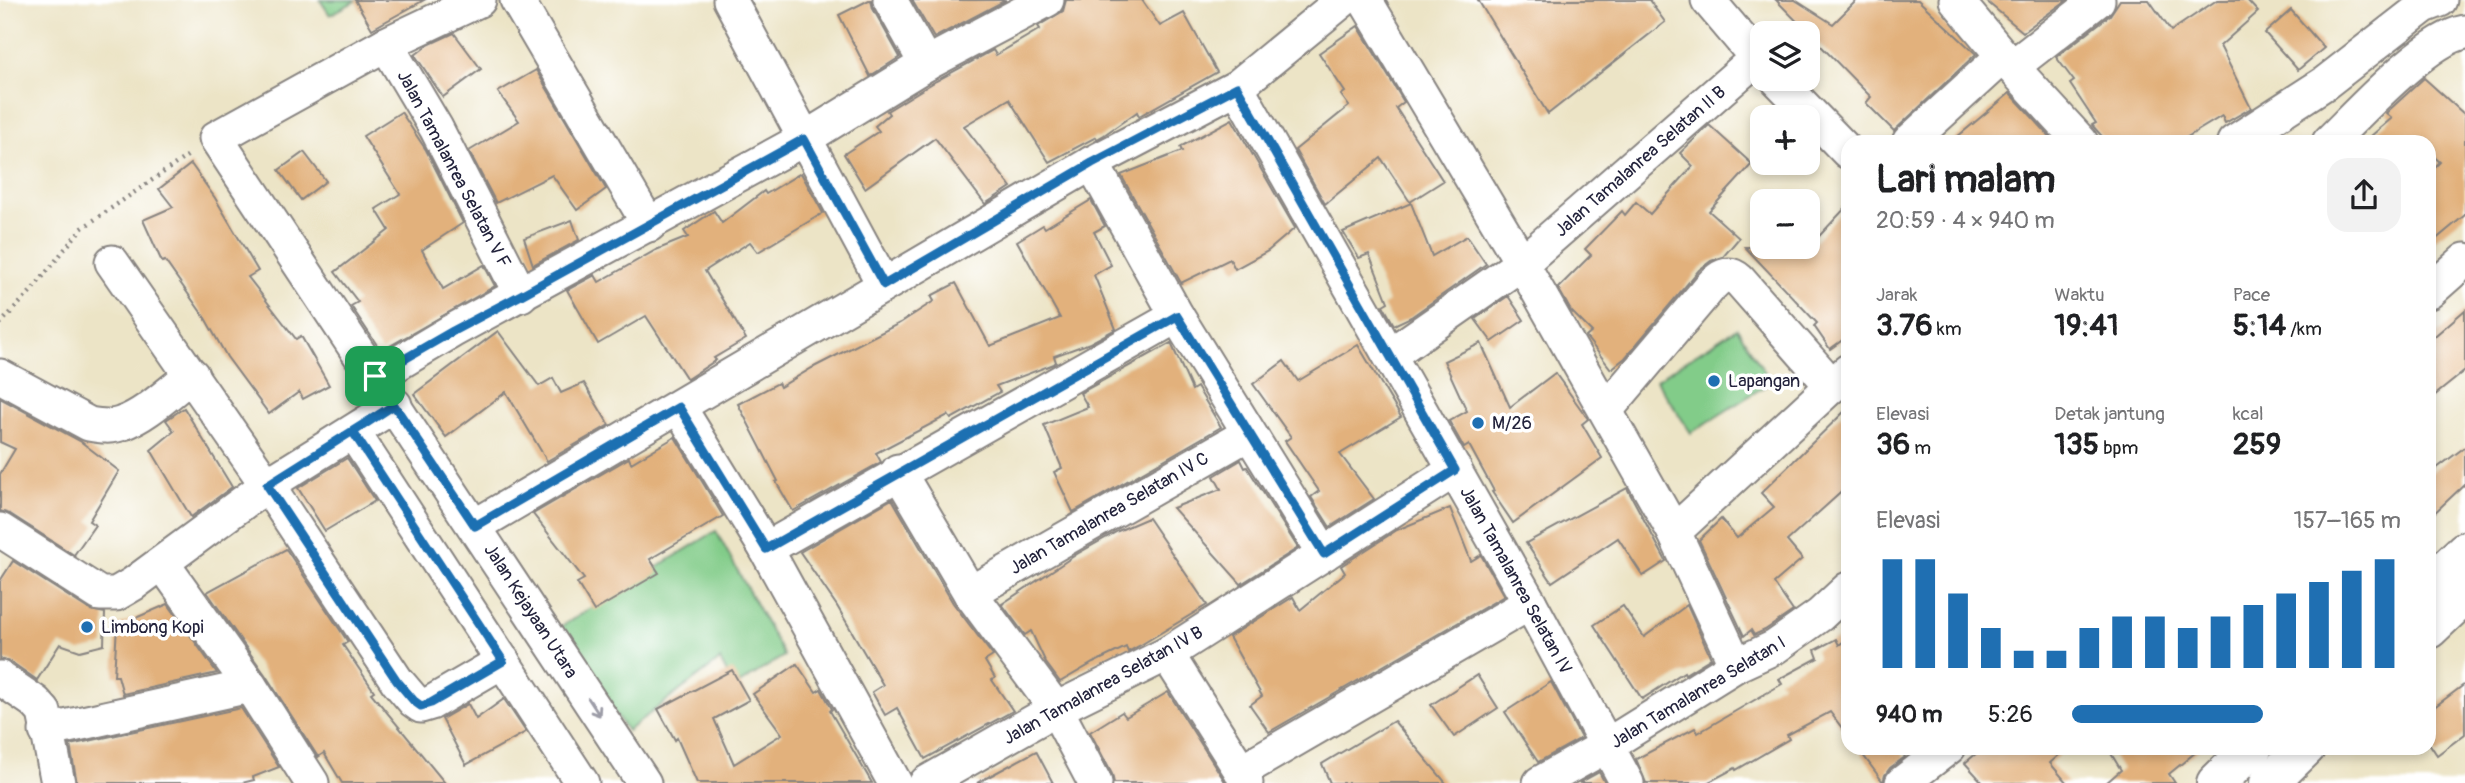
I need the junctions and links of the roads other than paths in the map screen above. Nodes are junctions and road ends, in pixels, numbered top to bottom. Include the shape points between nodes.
1 (479, 0) edge
2 (517, 0) edge
3 (730, 0) edge
4 (890, 0) edge
5 (1047, 0) edge
6 (1343, 0) edge
7 (1366, 0) edge
8 (1707, 0) edge
9 (1956, 0) edge
10 (2098, 0) edge
11 (2440, 0) edge
12 (2465, 22) edge
13 (2465, 32) edge
14 (386, 44) junction
15 (1750, 50) edge
16 (2007, 61) junction
17 (926, 64) junction
18 (1750, 79) edge
19 (1237, 87) junction
20 (1788, 91) edge
21 (1917, 135) edge
22 (2075, 135) edge
23 (2245, 135) edge
24 (2336, 135) edge
25 (804, 139) junction
26 (1841, 145) edge
27 (1092, 163) junction
28 (649, 225) junction
29 (2465, 260) edge
30 (112, 262) dead end
31 (1522, 263) junction
32 (884, 285) junction
33 (2436, 286) edge
34 (521, 295) junction
35 (1177, 316) junction
36 (1390, 355) junction
37 (192, 374) junction
38 (0, 376) edge
39 (375, 376) junction
40 (1840, 378) edge
41 (394, 405) junction
42 (679, 407) junction
43 (1606, 410) junction
44 (353, 432) junction
45 (1248, 434) junction
46 (1455, 470) junction
47 (898, 471) junction
48 (267, 485) junction
49 (475, 526) junction
50 (0, 530) edge
51 (1674, 532) junction
52 (766, 549) junction
53 (2465, 551) edge
54 (1324, 554) junction
55 (163, 564) junction
56 (2436, 578) edge
57 (970, 593) junction
58 (1841, 595) edge
59 (2465, 595) edge
60 (1530, 603) junction
61 (2436, 622) edge
62 (1167, 654) junction
63 (503, 661) junction
64 (1736, 665) junction
65 (0, 678) edge
66 (250, 686) junction
67 (1056, 709) junction
68 (47, 731) junction
69 (1606, 746) junction
70 (1939, 755) edge
71 (2245, 755) edge
72 (2298, 755) edge
73 (1243, 777) edge
74 (305, 782) edge
75 (580, 782) edge
76 (58, 783) edge
77 (644, 783) edge
78 (895, 783) edge
79 (926, 783) edge
80 (1095, 783) edge
81 (1540, 783) edge
82 (1627, 783) edge
83 (1902, 783) edge
84 (2216, 783) edge
85 (2269, 783) edge

1 - 14 street
2 - 28 street
3 - 25 street
4 - 17 street
5 - 17 street
6 - 19 street
7 - 31 street
8 - 15 street
9 - 16 street
10 - 16 street
11 - 12 street
11 - 23 street via 2424,6 2325,83
13 - 24 street via 2421,56
14 - 34 street, Jalan Tamalanrea Selatan V F via 436,128
14 - 39 street, Jalan Kejayaan Utara via 216,138
16 - 21 street
16 - 22 street
17 - 25 street
18 - 31 street, Jalan Tamalanrea Selatan II B
19 - 27 street
19 - 36 street, Jalan Tamalanrea Selatan IV
20 - 26 street
25 - 28 street
25 - 32 street
27 - 32 street
27 - 35 street
28 - 34 street
29 - 33 street
30 - 37 street
31 - 36 street, Jalan Tamalanrea Selatan II B
31 - 43 street
32 - 42 street
34 - 39 street
35 - 45 street
35 - 47 street
36 - 46 street, Jalan Tamalanrea Selatan IV
37 - 38 street via 140,414 122,424 104,426 89,424
37 - 48 street
39 - 41 street, Jalan Kejayaan Utara
40 - 43 street via 1734,276 1726,275 1710,287
40 - 51 street
41 - 44 street
41 - 49 street, Jalan Kejayaan Utara
42 - 49 street
42 - 52 street
43 - 51 street
44 - 48 street
44 - 63 street
45 - 54 street
45 - 57 street, Jalan Tamalanrea Selatan IV C
46 - 54 street, Jalan Tamalanrea Selatan IV B
46 - 60 street, Jalan Tamalanrea Selatan IV
47 - 52 street
47 - 57 street
48 - 55 street
48 - 63 street via 414,701 421,706 431,703
49 -> 77 street, Jalan Kejayaan Utara
50 - 55 street via 100,593 116,594
51 - 64 street
52 - 78 street
53 - 56 main road
54 - 62 street, Jalan Tamalanrea Selatan IV B
55 - 66 street
57 - 67 street
58 - 64 street, Jalan Tamalanrea Selatan I via 1798,632
59 - 61 main road
60 - 69 street, Jalan Tamalanrea Selatan IV
60 - 73 street
62 - 67 street, Jalan Tamalanrea Selatan IV B
62 - 73 street
63 - 75 street
64 - 69 street, Jalan Tamalanrea Selatan I
65 - 68 street via 44,712
66 - 68 street
66 - 74 street
67 - 79 street, Jalan Tamalanrea Selatan IV B
67 - 80 street
68 - 76 street
69 - 81 street, Jalan Tamalanrea Selatan I
69 - 82 street, Jalan Tamalanrea Selatan IV
70 - 83 street
71 - 84 main road
72 - 85 main road

